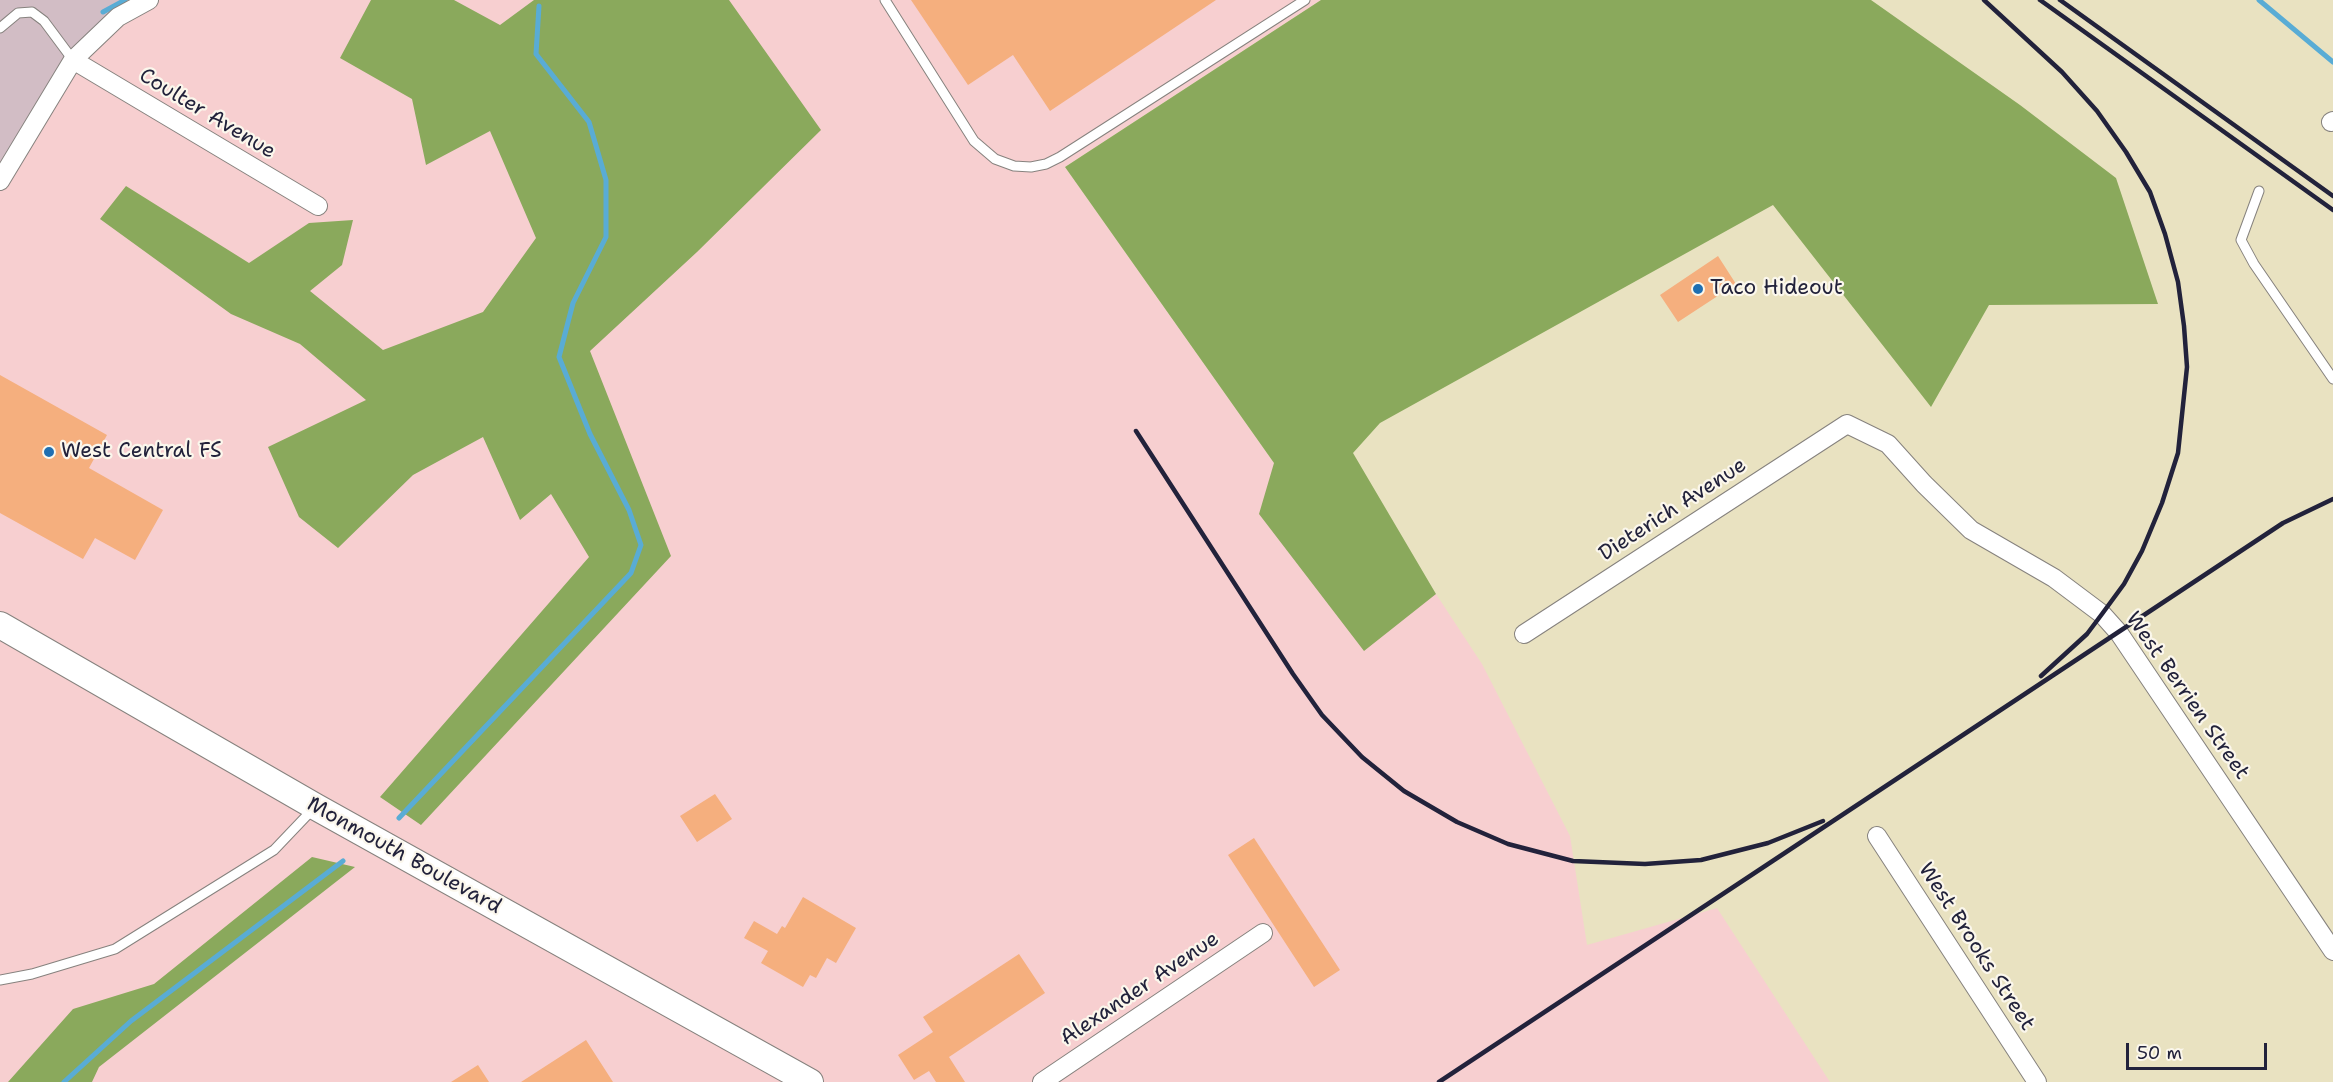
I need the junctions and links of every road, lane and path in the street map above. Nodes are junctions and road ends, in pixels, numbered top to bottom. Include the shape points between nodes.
1 (149, 0) edge
2 (885, 0) edge
3 (1305, 0) edge
4 (0, 28) edge
5 (74, 60) junction
6 (0, 181) edge
7 (2259, 191) dead end
8 (318, 206) dead end
9 (2333, 379) edge
10 (1847, 424) joint
11 (0, 625) edge
12 (1524, 634) dead end
13 (316, 807) junction
14 (1877, 836) dead end
15 (1263, 933) dead end
16 (2333, 951) edge
17 (0, 980) edge
18 (810, 1082) edge
19 (1042, 1082) edge
20 (2037, 1082) edge

1 - 5 street via 118,17
2 - 3 lane via 974,141 994,159 1031,167 1060,157
4 - 5 lane via 18,13 32,12 44,21
5 - 6 street
5 - 8 street, Coulter Avenue
7 - 9 lane via 2241,240
10 - 12 street, Dieterich Avenue
10 - 16 street, West Berrien Street via 1888,444 1971,530 2054,578 2102,614 2119,633
11 - 13 street, Monmouth Boulevard
13 - 17 lane via 274,850 115,949
13 - 18 street, Monmouth Boulevard
14 - 20 street, West Brooks Street
15 - 19 street, Alexander Avenue

